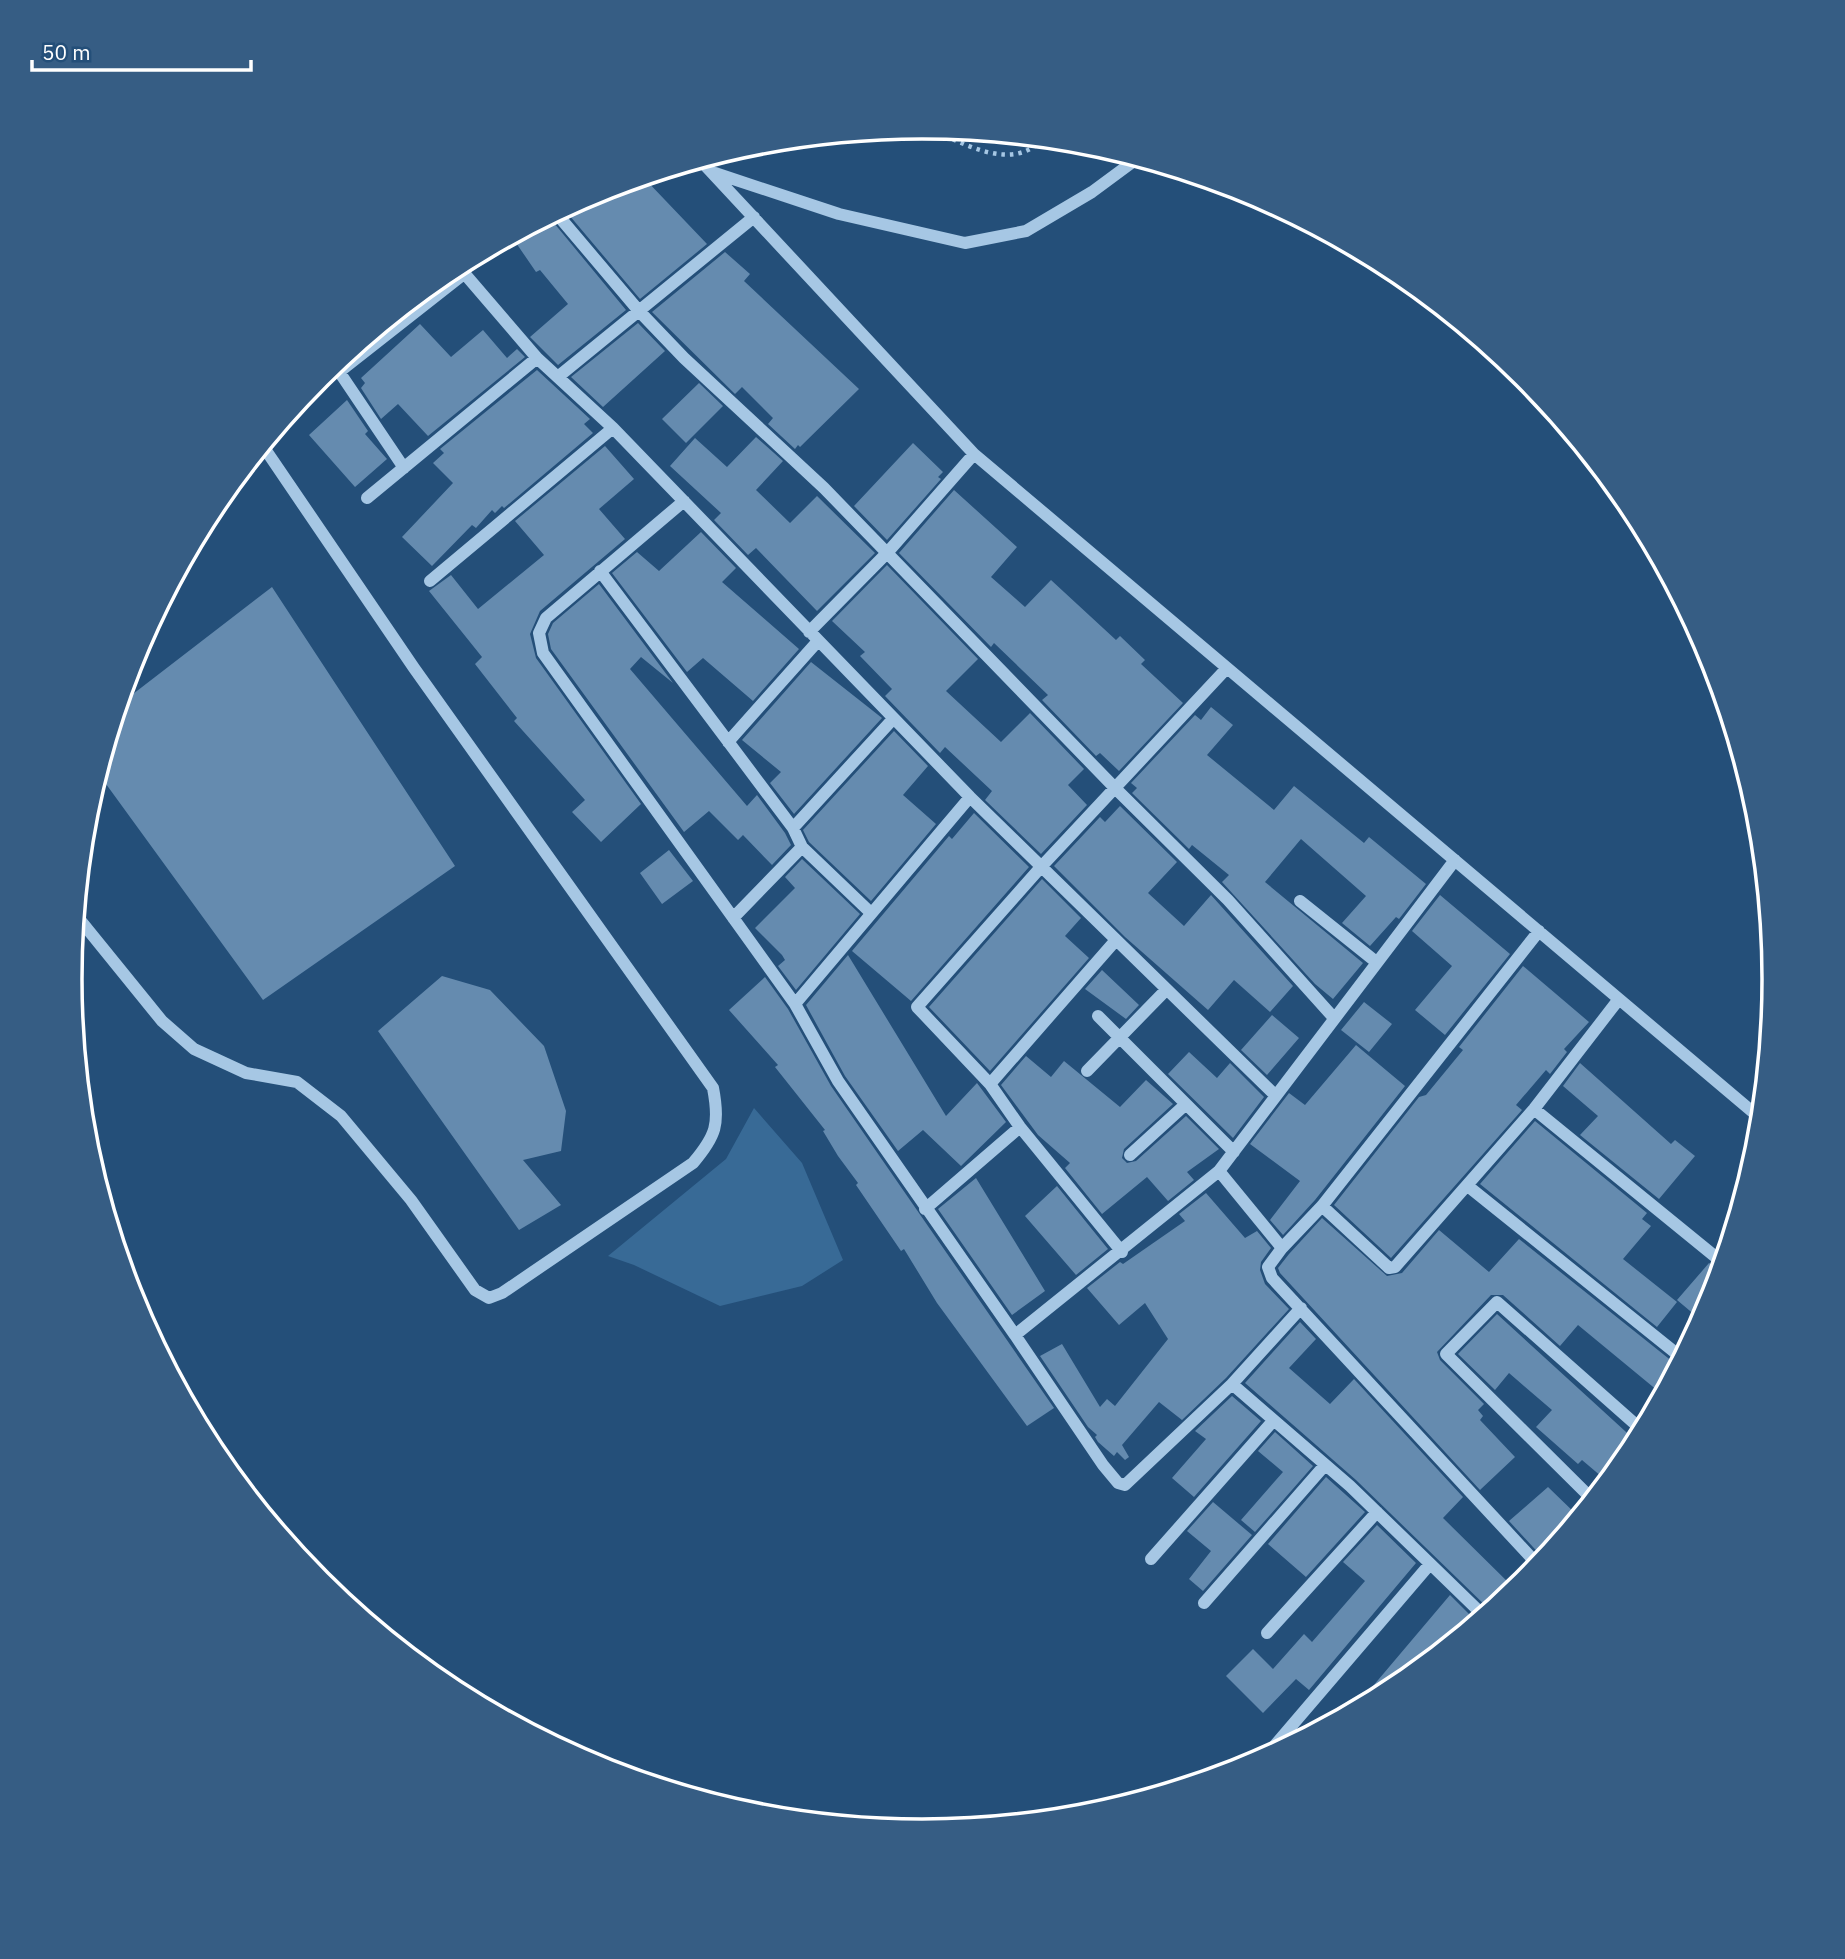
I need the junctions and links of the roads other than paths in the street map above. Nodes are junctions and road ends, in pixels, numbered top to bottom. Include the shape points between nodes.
1 (1128, 165) edge
2 (707, 167) edge
3 (712, 172) junction
4 (754, 217) junction
5 (562, 221) edge
6 (467, 274) edge
7 (639, 311) junction
8 (537, 358) junction
9 (341, 373) edge
10 (559, 376) junction
11 (613, 428) junction
12 (268, 453) edge
13 (974, 454) junction
14 (404, 468) junction
15 (367, 498) dead end
16 (684, 501) junction
17 (887, 553) junction
18 (600, 571) junction
19 (430, 581) dead end
20 (813, 637) junction
21 (1227, 668) junction
22 (893, 719) junction
23 (728, 742) junction
24 (1116, 789) junction
25 (970, 797) junction
26 (793, 828) junction
27 (803, 847) junction
28 (1455, 860) junction
29 (1041, 867) junction
30 (1300, 901) dead end
31 (871, 913) junction
32 (733, 918) junction
33 (84, 925) edge
34 (1539, 931) junction
35 (1116, 940) junction
36 (1375, 961) junction
37 (1166, 990) junction
38 (1619, 999) junction
39 (795, 1004) junction
40 (1098, 1016) dead end
41 (1334, 1018) junction
42 (1121, 1038) junction
43 (1087, 1071) dead end
44 (990, 1084) junction
45 (1276, 1096) junction
46 (1186, 1104) junction
47 (1534, 1109) junction
48 (1752, 1112) edge
49 (1020, 1127) junction
50 (1234, 1152) junction
51 (1130, 1155) dead end
52 (1219, 1171) junction
53 (1469, 1187) junction
54 (1322, 1206) junction
55 (925, 1209) junction
56 (1282, 1248) junction
57 (1122, 1252) junction
58 (1715, 1257) edge
59 (1301, 1308) junction
60 (1015, 1335) junction
61 (1675, 1353) edge
62 (1233, 1384) junction
63 (1273, 1421) junction
64 (1635, 1424) edge
65 (1325, 1465) junction
66 (1587, 1494) edge
67 (1377, 1512) junction
68 (1532, 1558) edge
69 (1151, 1559) dead end
70 (1430, 1564) junction
71 (1204, 1603) dead end
72 (1477, 1611) edge
73 (1267, 1633) dead end
74 (1280, 1740) edge

1 - 3 street via 1026,231 965,243 839,214
2 - 3 street
3 - 4 street
4 - 7 street
4 - 13 street
5 - 7 street
6 - 8 street
7 - 10 street
7 - 17 street
8 - 10 street
8 - 14 street
9 - 14 street
10 - 11 street
11 - 16 street
11 - 19 street
12 - 33 street via 414,668 713,1088 717,1107 713,1140 693,1163 489,1298 475,1290 411,1200 341,1116 297,1082 246,1073 194,1049 162,1021
13 - 17 street
13 - 21 street
14 - 15 street
16 - 18 street
16 - 20 street
17 - 20 street
17 - 24 street
18 - 23 street
18 - 32 street via 546,618 539,633 543,653
20 - 22 street
20 - 23 street
21 - 24 street
21 - 28 street
22 - 25 street
22 - 26 street
23 - 26 street
24 - 29 street
24 - 41 street via 1228,900
25 - 29 street
25 - 31 street
26 - 27 street
27 - 31 street
27 - 32 street
28 - 34 street
28 - 36 street
29 - 35 street
29 - 44 street via 917,1007
30 - 36 street
31 - 39 street
32 - 39 street
34 - 38 street
34 - 54 street
35 - 37 street
35 - 44 street
36 - 41 street
37 - 42 street
37 - 45 street
38 - 47 street
38 - 48 street
39 - 55 street via 838,1081
40 - 42 street
41 - 45 street
42 - 43 street
42 - 46 street
44 - 49 street
45 - 50 street
46 - 50 street
46 - 51 street
47 - 53 street
47 - 58 street
49 - 55 street
49 - 57 street
50 - 52 street
52 - 56 street
52 - 57 street
53 - 54 street via 1392,1269
53 - 61 street
54 - 56 street
55 - 60 street
56 - 59 street via 1268,1266 1269,1273
57 - 60 street
59 - 62 street
59 - 68 street
60 - 62 street via 1103,1465 1125,1485
62 - 63 street
63 - 65 street
63 - 69 street
64 - 66 street via 1497,1301 1446,1354
65 - 67 street
65 - 71 street
67 - 70 street
67 - 73 street
70 - 72 street
70 - 74 street

